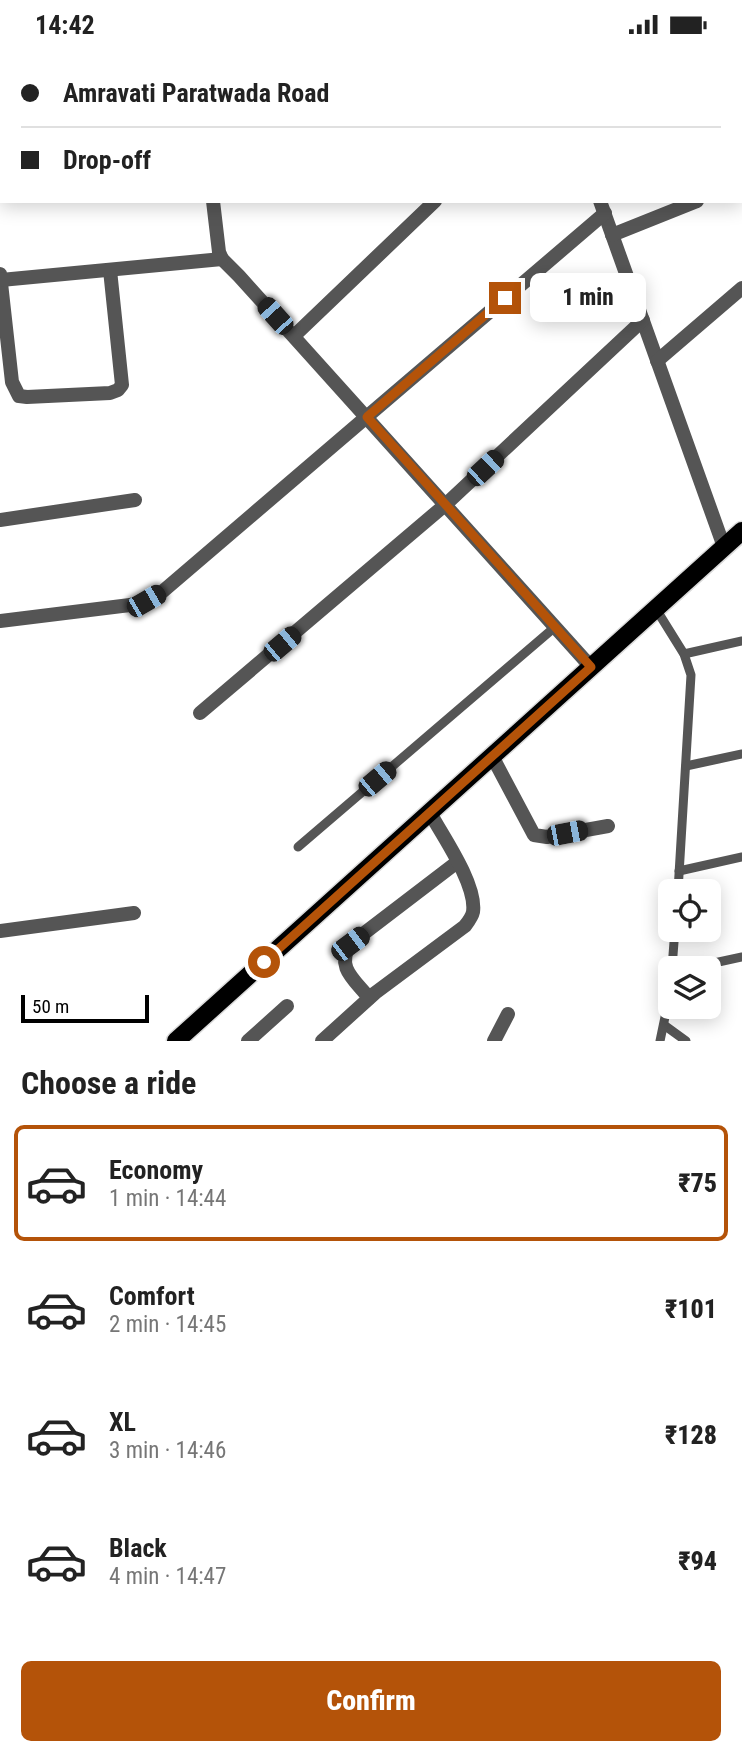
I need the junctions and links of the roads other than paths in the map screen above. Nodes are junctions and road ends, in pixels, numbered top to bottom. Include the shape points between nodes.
1 (212, 203) edge
2 (433, 203) edge
3 (692, 203) edge
4 (602, 207) edge
5 (612, 235) junction
6 (222, 259) junction
7 (110, 270) junction
8 (0, 274) edge
9 (1, 280) edge
10 (742, 288) edge
11 (643, 320) junction
12 (293, 336) junction
13 (657, 361) junction
14 (367, 417) junction
15 (135, 500) dead end
16 (445, 505) junction
17 (0, 520) edge
18 (742, 531) edge
19 (724, 547) junction
20 (656, 609) junction
21 (0, 621) edge
22 (555, 627) junction
23 (742, 641) edge
24 (684, 654) junction
25 (591, 667) junction
26 (200, 713) dead end
27 (742, 754) edge
28 (492, 756) junction
29 (686, 766) junction
30 (430, 813) junction
31 (608, 826) dead end
32 (298, 847) dead end
33 (742, 857) edge
34 (456, 863) junction
35 (679, 871) junction
36 (679, 879) edge
37 (134, 913) dead end
38 (0, 931) edge
39 (742, 957) edge
40 (721, 962) edge
41 (369, 998) junction
42 (287, 1006) dead end
43 (508, 1013) dead end
44 (665, 1019) edge
45 (664, 1025) junction
46 (180, 1040) edge
47 (248, 1041) edge
48 (322, 1041) edge
49 (494, 1041) edge
50 (660, 1041) edge
51 (686, 1041) edge

1 - 6 street
2 - 12 street
3 - 5 street
4 - 5 street
4 - 14 street
5 - 11 street
6 - 7 street
6 - 12 street
7 - 9 street
7 - 9 street via 122,385 110,393 19,395 12,382
8 - 9 street
10 - 13 street
11 - 13 street
11 - 16 street
12 - 14 street
13 - 19 street
14 - 16 street
14 - 21 street via 146,601
15 - 17 street
16 - 22 street
16 - 26 street
18 - 19 main road
19 - 20 main road
20 - 24 lane
20 - 25 main road
22 - 25 street
22 - 32 lane
23 - 24 lane
24 - 29 lane via 692,692
25 - 28 main road
27 - 29 lane
28 - 30 main road
28 - 31 street via 534,835 547,837
29 - 35 lane
30 - 34 street
30 - 46 main road
33 - 35 lane
34 - 41 street via 468,885 473,914 465,926
34 - 41 street via 350,944 344,967
35 - 36 lane
37 - 38 street
39 - 40 lane
41 - 48 street
42 - 47 street
43 - 49 street
44 - 45 lane
45 - 50 lane
45 - 51 lane

